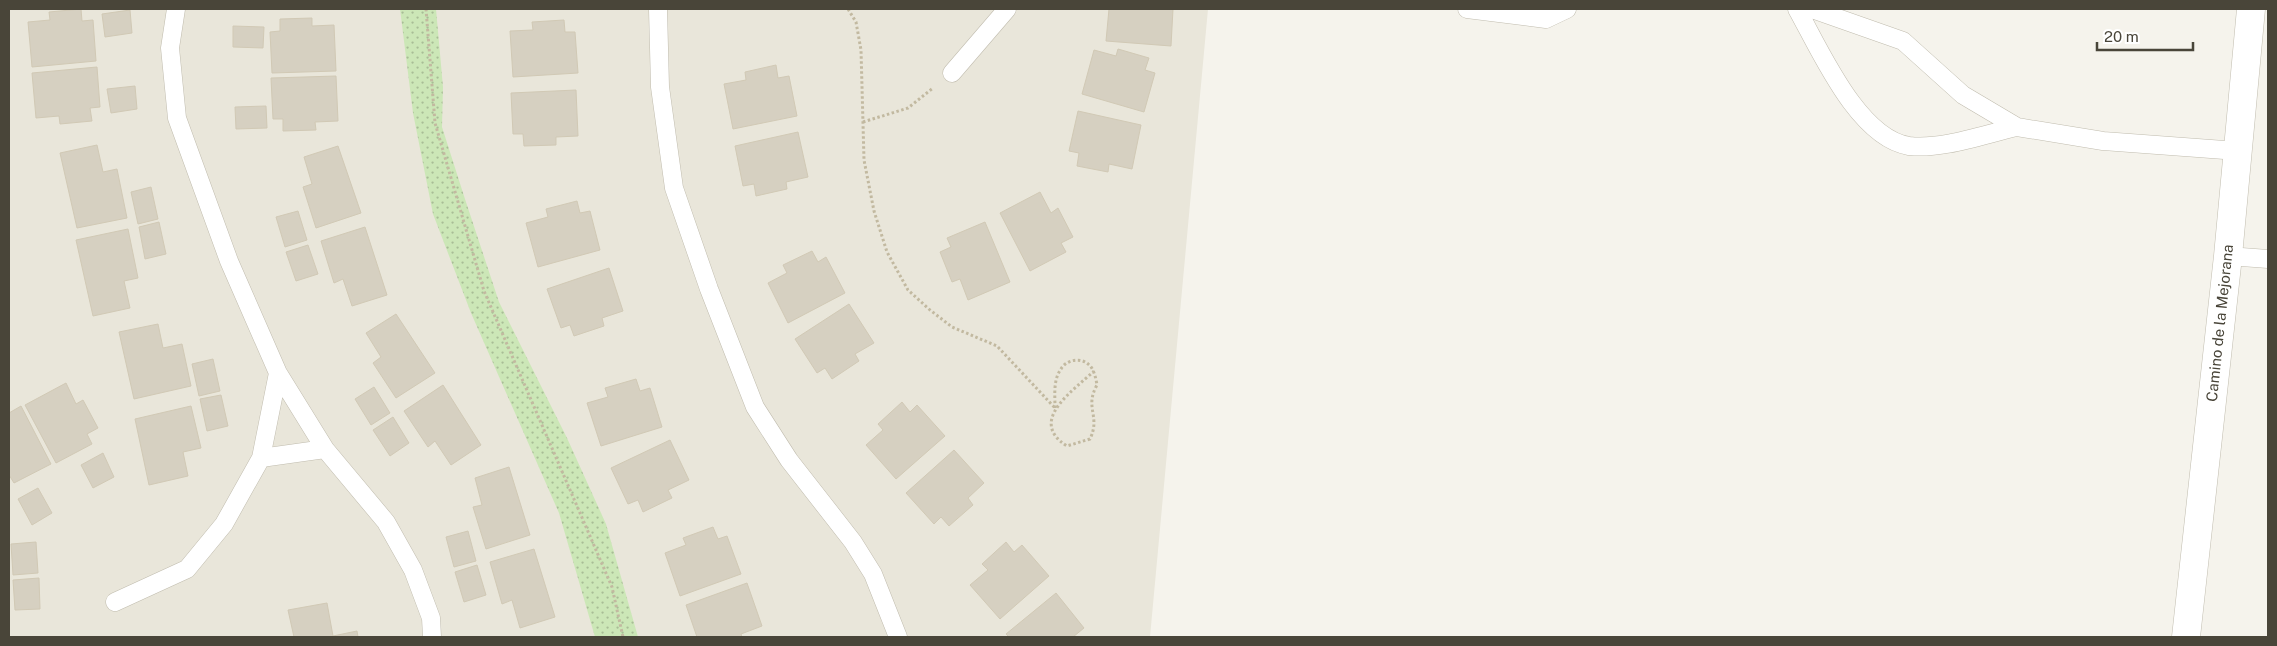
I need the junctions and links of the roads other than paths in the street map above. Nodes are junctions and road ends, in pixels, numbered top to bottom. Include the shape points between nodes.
1 (176, 9) edge
2 (658, 9) edge
3 (1007, 9) edge
4 (1467, 9) edge
5 (1567, 9) edge
6 (1797, 9) edge
7 (1812, 9) edge
8 (2251, 9) edge
9 (952, 73) road end
10 (2017, 127) junction
11 (2238, 151) junction
12 (2228, 256) junction
13 (2268, 259) edge
14 (278, 372) junction
15 (325, 449) junction
16 (262, 458) junction
17 (115, 602) dead end
18 (432, 637) edge
19 (898, 637) edge
20 (2186, 637) edge

1 - 14 lane via 170,48 177,118 229,262
2 - 19 lane via 660,87 674,188 709,288 755,407 873,574
3 - 9 lane
4 - 5 lane via 1546,19
6 - 10 lane via 1849,101 1887,139 1909,146 1936,146
7 - 10 lane via 1903,41 1963,95
8 - 11 street, Camino de la Mejorana
10 - 11 lane via 2103,141
11 - 12 street, Camino de la Mejorana
12 - 13 lane
12 - 20 street, Camino de la Mejorana
14 - 15 lane
14 - 16 lane
15 - 16 lane
15 - 18 lane via 386,522 408,562 431,618
16 - 17 lane via 224,524 187,569

